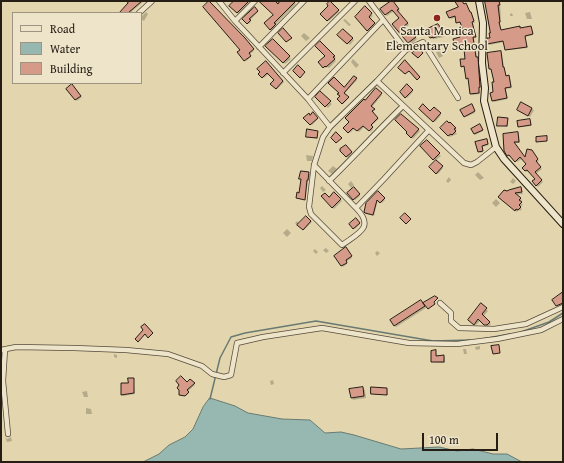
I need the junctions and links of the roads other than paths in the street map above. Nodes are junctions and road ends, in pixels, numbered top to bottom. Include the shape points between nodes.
1 (152, 1) edge
2 (219, 1) edge
3 (255, 1) edge
4 (304, 1) edge
5 (355, 1) edge
6 (369, 1) edge
7 (479, 1) edge
8 (140, 12) edge
9 (383, 20) junction
10 (235, 21) junction
11 (260, 47) junction
12 (406, 50) junction
13 (283, 73) junction
14 (377, 81) junction
15 (458, 98) dead end
16 (308, 99) junction
17 (403, 106) junction
18 (330, 127) junction
19 (429, 130) junction
20 (496, 147) junction
21 (314, 166) junction
22 (329, 180) junction
23 (356, 208) junction
24 (563, 224) edge
25 (440, 303) dead end
26 (563, 307) edge
27 (563, 319) edge
28 (3, 349) edge
29 (8, 434) dead end

1 - 8 street
2 - 10 street
3 - 10 street
4 - 11 street
5 - 13 street
6 - 9 street
7 - 20 street via 483,23 484,101
9 - 12 street
9 - 16 street
10 - 11 street
11 - 13 street
12 - 14 street
12 - 15 street via 423,42
13 - 16 street
14 - 17 street
14 - 18 street
16 - 18 street
17 - 19 street
17 - 22 street
18 - 21 street via 323,136
19 - 20 street via 464,163 471,165
19 - 23 street
20 - 24 street
21 - 22 street
21 - 23 street via 309,207 312,214 342,245 362,231 365,224 363,216
22 - 23 street
25 - 26 street via 451,313 451,321 459,328 494,330 526,324
27 - 28 street via 542,330 457,344 409,343 322,328 263,337 237,343 231,375 224,377 168,354 74,348
28 - 29 street

